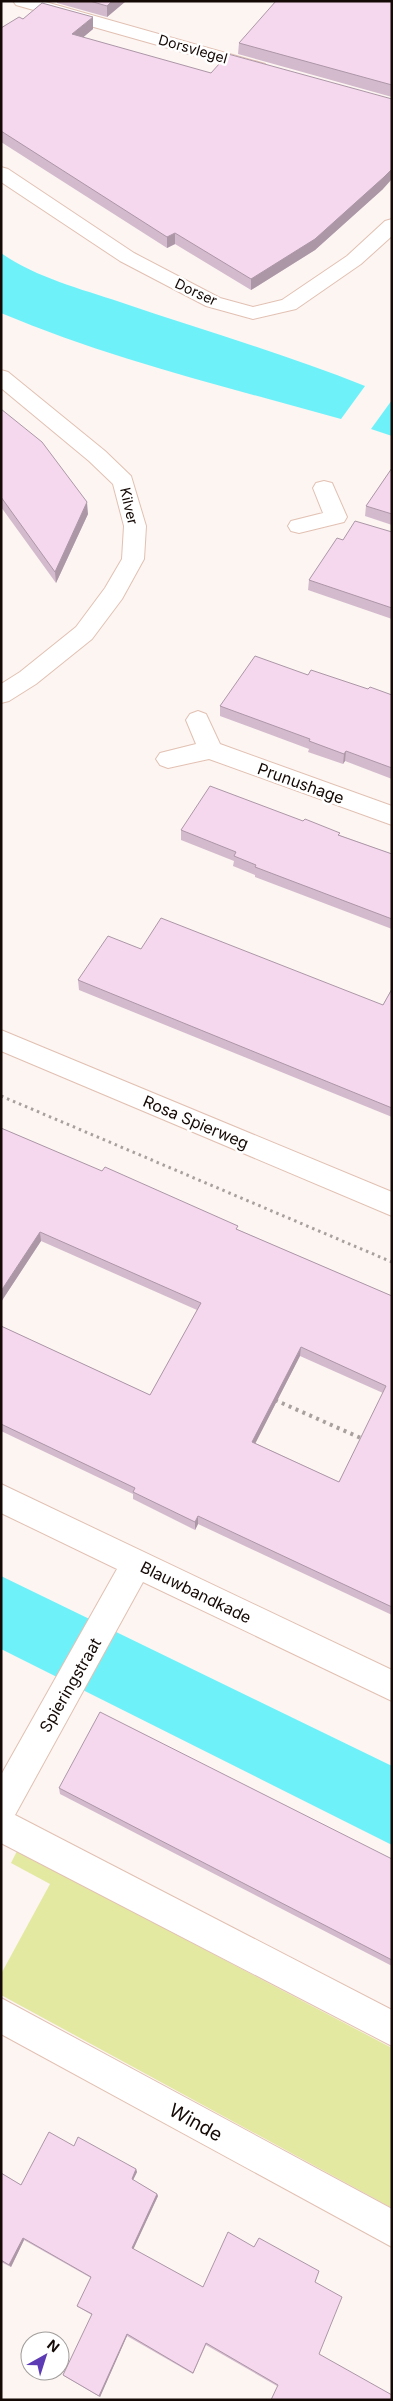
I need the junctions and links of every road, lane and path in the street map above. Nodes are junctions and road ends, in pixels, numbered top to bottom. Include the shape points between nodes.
1 (22, 1) edge
2 (276, 73) edge
3 (1, 173) edge
4 (392, 225) edge
5 (1, 376) edge
6 (324, 488) dead end
7 (299, 526) dead end
8 (1, 695) edge
9 (198, 720) dead end
10 (210, 750) junction
11 (168, 759) dead end
12 (392, 816) edge
13 (1, 1040) edge
14 (1, 1096) edge
15 (392, 1204) edge
16 (392, 1262) edge
17 (268, 1397) edge
18 (365, 1440) edge
19 (1, 1498) edge
20 (137, 1563) junction
21 (392, 1686) edge
22 (1, 1807) edge
23 (1, 1824) edge
24 (1, 2015) edge
25 (392, 2028) edge
26 (392, 2230) edge

1 - 2 street, Dorsvlegel
3 - 4 street, Dorser via 134,261 213,302 253,313 290,304 354,260
5 - 8 street, Kilver via 123,481 135,526 133,559 114,593 84,633 28,678
6 - 7 street via 346,520
9 - 10 street
10 - 11 street
10 - 12 street, Prunushage
13 - 15 street, Rosa Spierweg
14 - 16 path
17 - 18 path
19 - 20 street, Blauwbandkade
20 - 21 street, Blauwbandkade
20 - 22 street, Spieringstraat
23 - 25 street
24 - 26 street, Winde

